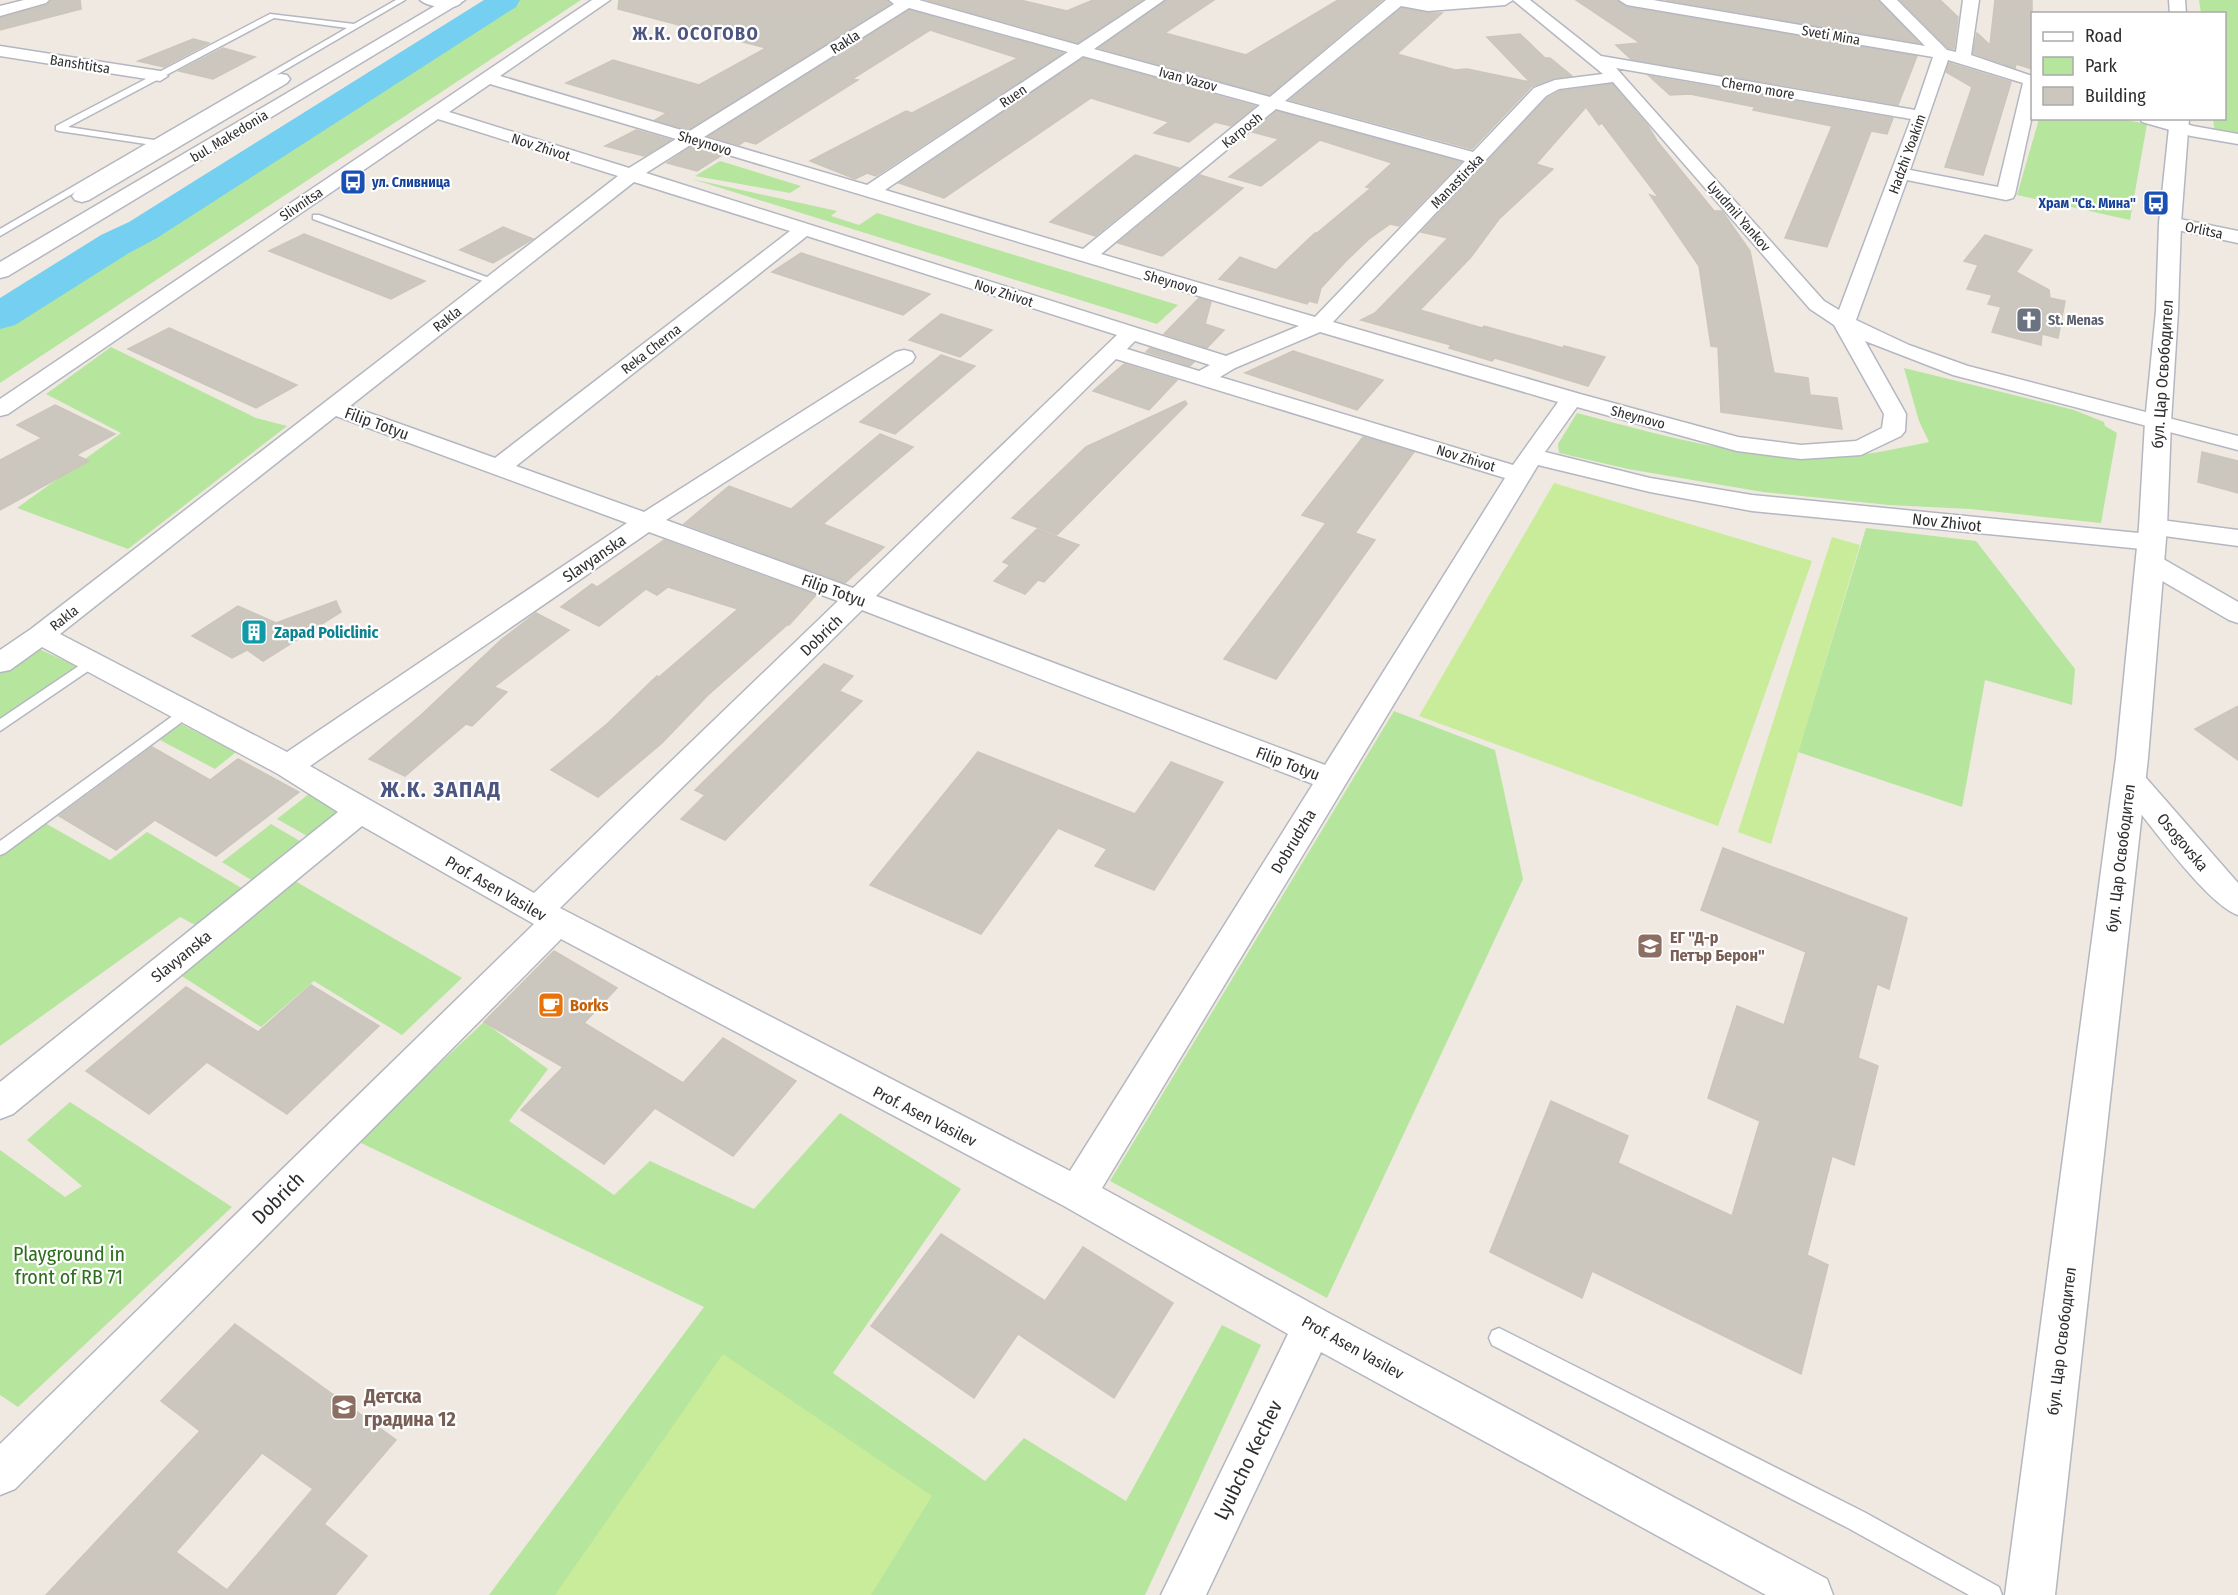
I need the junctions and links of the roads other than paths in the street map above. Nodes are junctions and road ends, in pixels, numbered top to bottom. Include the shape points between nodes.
1 (41, 0) edge
2 (401, 0) edge
3 (421, 0) edge
4 (428, 0) edge
5 (602, 0) edge
6 (1156, 0) edge
7 (1396, 0) edge
8 (1505, 0) edge
9 (1521, 0) edge
10 (1627, 0) edge
11 (1888, 0) edge
12 (1971, 0) edge
13 (455, 1) edge
14 (905, 1) edge
15 (0, 11) edge
16 (362, 28) junction
17 (1082, 50) junction
18 (0, 51) edge
19 (1942, 54) junction
20 (1963, 58) junction
21 (1594, 59) junction
22 (160, 76) junction
23 (1617, 77) junction
24 (488, 78) junction
25 (2031, 81) edge
26 (2031, 85) edge
27 (1276, 102) junction
28 (436, 113) junction
29 (1921, 116) junction
30 (2157, 120) edge
31 (2184, 126) edge
32 (691, 138) junction
33 (2238, 139) edge
34 (156, 143) junction
35 (1478, 159) junction
36 (1900, 174) junction
37 (631, 175) junction
38 (869, 192) junction
39 (316, 217) dead end
40 (2170, 223) junction
41 (803, 230) junction
42 (0, 233) edge
43 (2238, 237) edge
44 (0, 245) edge
45 (1085, 257) junction
46 (0, 271) edge
47 (495, 282) junction
48 (1844, 324) junction
49 (1319, 325) junction
50 (1121, 342) junction
51 (904, 357) dead end
52 (1227, 363) junction
53 (1202, 379) junction
54 (1572, 399) junction
55 (335, 408) junction
56 (0, 409) edge
57 (2158, 422) junction
58 (2238, 443) edge
59 (1861, 448) joint
60 (1525, 465) junction
61 (499, 467) junction
62 (646, 522) junction
63 (2238, 538) edge
64 (2151, 544) junction
65 (858, 599) junction
66 (2238, 614) edge
67 (41, 635) junction
68 (92, 662) junction
69 (0, 663) edge
70 (185, 712) junction
71 (0, 726) edge
72 (288, 766) junction
73 (1330, 779) junction
74 (2130, 779) junction
75 (362, 809) junction
76 (0, 849) edge
77 (2238, 903) edge
78 (546, 917) junction
79 (0, 1103) edge
80 (1077, 1194) junction
81 (1313, 1326) junction
82 (1499, 1338) dead end
83 (2, 1467) edge
84 (1183, 1595) edge
85 (1811, 1595) edge
86 (1991, 1595) edge
87 (2030, 1595) edge

1 - 15 street
2 - 16 lane
3 - 16 main road, bul. Makedonia
4 - 13 street
5 - 24 street, Slivnitsa
6 - 17 street, Ruen
7 - 8 street via 1428,6
7 - 27 street, Karposh
9 - 21 street, Lyudmil Yankov
10 - 19 street, Sveti Mina
11 - 19 street
12 - 20 street
13 - 46 main road, bul. Makedonia
14 - 17 street, Ivan Vazov
14 - 32 street, Rakla
16 - 22 lane via 273,16
16 - 34 lane
16 - 44 main road, bul. Makedonia
17 - 27 street, Ivan Vazov
17 - 38 street, Ruen
18 - 22 street, Banshtitsa
19 - 20 street, Sveti Mina
19 - 29 street, Hadzhi Yoakim
20 - 25 street, Sveti Mina
21 - 23 street, Lyudmil Yankov
21 - 29 street, Cherno more
22 - 34 lane via 59,128
23 - 35 street, Manastirska via 1555,85 1540,92
23 - 48 street, Lyudmil Yankov via 1817,305
24 - 28 street, Slivnitsa
24 - 32 street, Sheynovo
26 - 36 street via 2006,194
27 - 35 street, Ivan Vazov
27 - 45 street, Karposh
28 - 37 street, Nov Zhivot
28 - 56 street, Slivnitsa
29 - 36 street, Hadzhi Yoakim
30 - 31 street
31 - 33 street
31 - 40 main road, бул. Цар Освободител
32 - 37 street, Rakla
32 - 38 street, Sheynovo
34 - 42 lane
35 - 49 street, Manastirska
36 - 48 street, Hadzhi Yoakim
37 - 41 street, Nov Zhivot
37 - 47 street, Rakla
38 - 45 street, Sheynovo
39 - 47 lane
40 - 43 street, Orlitsa
40 - 57 main road, бул. Цар Освободител
41 - 50 street, Nov Zhivot
41 - 61 street, Reka Cherna
45 - 49 street, Sheynovo
47 - 55 street, Rakla
48 - 57 street via 1874,340 1957,370
48 - 59 street, Lyudmil Yankov via 1895,414 1893,431
49 - 52 street
49 - 54 street, Sheynovo
50 - 52 street, Nov Zhivot
50 - 53 street, Nov Zhivot
50 - 65 street, Dobrich
51 - 62 street, Slavyanska
52 - 53 street
53 - 60 street, Nov Zhivot
54 - 59 street, Sheynovo via 1737,444 1801,452
54 - 60 street, Dobrudzha
55 - 61 street, Filip Totyu
55 - 67 street, Rakla
57 - 58 street
57 - 64 main road, бул. Цар Освободител
60 - 64 street, Nov Zhivot via 1752,503
60 - 73 street, Dobrudzha
61 - 62 street, Filip Totyu
62 - 65 street, Filip Totyu
62 - 72 street, Slavyanska
63 - 64 street, Nov Zhivot
64 - 66 street
64 - 74 main road, бул. Цар Освободител
65 - 73 street, Filip Totyu
65 - 78 street, Dobrich
67 - 68 street, Prof. Asen Vasilev
67 - 69 street, Rakla
68 - 70 street, Prof. Asen Vasilev
68 - 71 lane
70 - 72 street, Prof. Asen Vasilev
70 - 76 lane
72 - 75 street, Prof. Asen Vasilev
73 - 80 street, Dobrudzha
74 - 77 street, Osogovska
74 - 87 main road, бул. Цар Освободител
75 - 78 street, Prof. Asen Vasilev
75 - 79 street, Slavyanska
78 - 80 street, Prof. Asen Vasilev
78 - 83 street, Dobrich
80 - 81 street, Prof. Asen Vasilev
81 - 84 street, Lyubcho Kechev
81 - 85 street, Prof. Asen Vasilev
82 - 86 lane via 1856,1520

